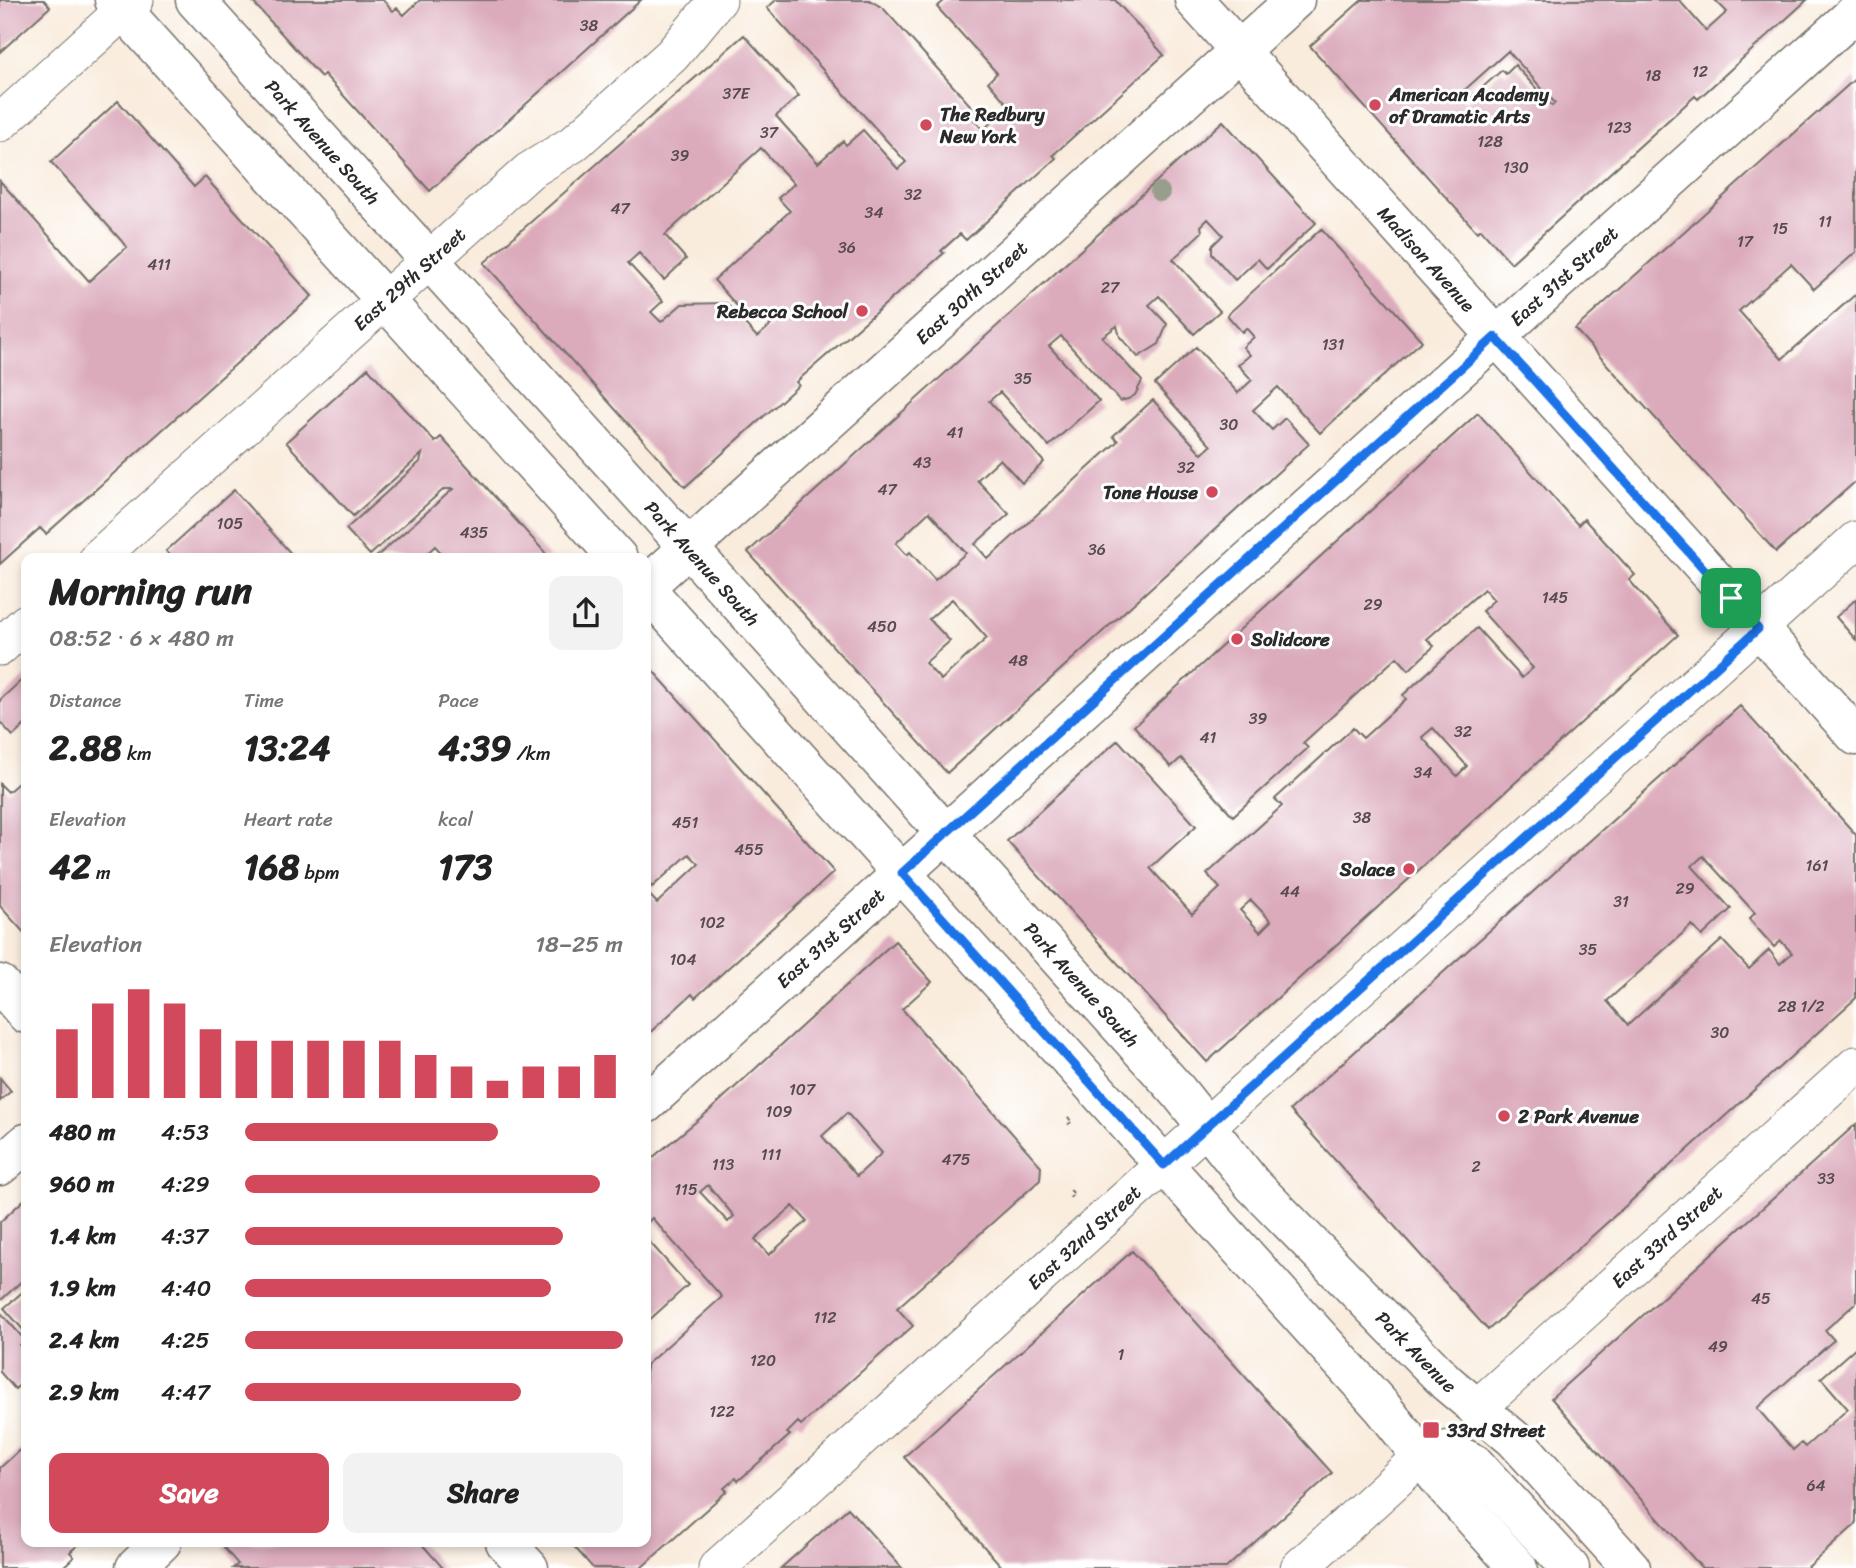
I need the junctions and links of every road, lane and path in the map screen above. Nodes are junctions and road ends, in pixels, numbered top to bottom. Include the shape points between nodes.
1 (195, 0) edge
2 (718, 0) edge
3 (1194, 0) edge
4 (1295, 0) edge
5 (124, 4) edge
6 (1856, 12) edge
7 (1239, 50) junction
8 (0, 122) edge
9 (430, 259) junction
10 (385, 300) junction
11 (1495, 337) junction
12 (1856, 540) edge
13 (688, 547) junction
14 (104, 553) edge
15 (613, 553) edge
16 (651, 583) edge
17 (651, 594) edge
18 (21, 628) edge
19 (1758, 629) junction
20 (0, 647) edge
21 (1856, 736) edge
22 (946, 833) junction
23 (902, 873) junction
24 (0, 984) edge
25 (21, 1008) edge
26 (1856, 1065) edge
27 (651, 1099) edge
28 (1206, 1127) junction
29 (21, 1147) edge
30 (1164, 1165) junction
31 (0, 1166) edge
32 (1074, 1189) dead end
33 (1072, 1197) dead end
34 (1476, 1409) junction
35 (1421, 1457) junction
36 (157, 1547) edge
37 (509, 1547) edge
38 (135, 1568) edge
39 (528, 1568) edge
40 (717, 1568) edge
41 (1299, 1568) edge
42 (1518, 1568) edge
43 (1570, 1568) edge
44 (1631, 1568) edge

1 - 9 main road, Park Avenue South
2 - 9 street, East 29th Street via 672,55 573,144 529,170
3 - 7 main road, Madison Avenue
4 - 7 main road, East 30th Street
5 - 8 street
5 - 10 main road
6 - 11 main road, East 31st Street
7 - 11 main road, Madison Avenue
7 - 13 main road, East 30th Street
9 - 10 street, East 29th Street
9 - 13 main road, Park Avenue South
10 - 14 street, East 29th Street
10 - 15 main road
11 - 19 main road, Madison Avenue
11 - 22 main road, East 31st Street
12 - 19 street, East 32nd Street
13 - 16 main road, East 30th Street
13 - 22 main road, Park Avenue South
17 - 23 main road
18 - 20 street
19 - 21 main road, Madison Avenue
19 - 28 street, East 32nd Street
22 - 23 main road, East 31st Street
22 - 28 main road, Park Avenue South
23 - 27 main road, East 31st Street
23 - 30 main road
24 - 25 main road
26 - 34 street, East 33rd Street
28 - 30 street, East 32nd Street
28 - 34 main road, Park Avenue via 1293,1226
29 - 31 main road
30 - 35 main road via 1383,1408
30 - 40 street, East 32nd Street
32 - 33 path via 1069,1194
34 - 44 main road, Park Avenue via 1514,1439
35 - 41 street
35 - 42 main road
35 - 43 main road via 1447,1450 1474,1462
36 - 38 main road
37 - 39 main road

